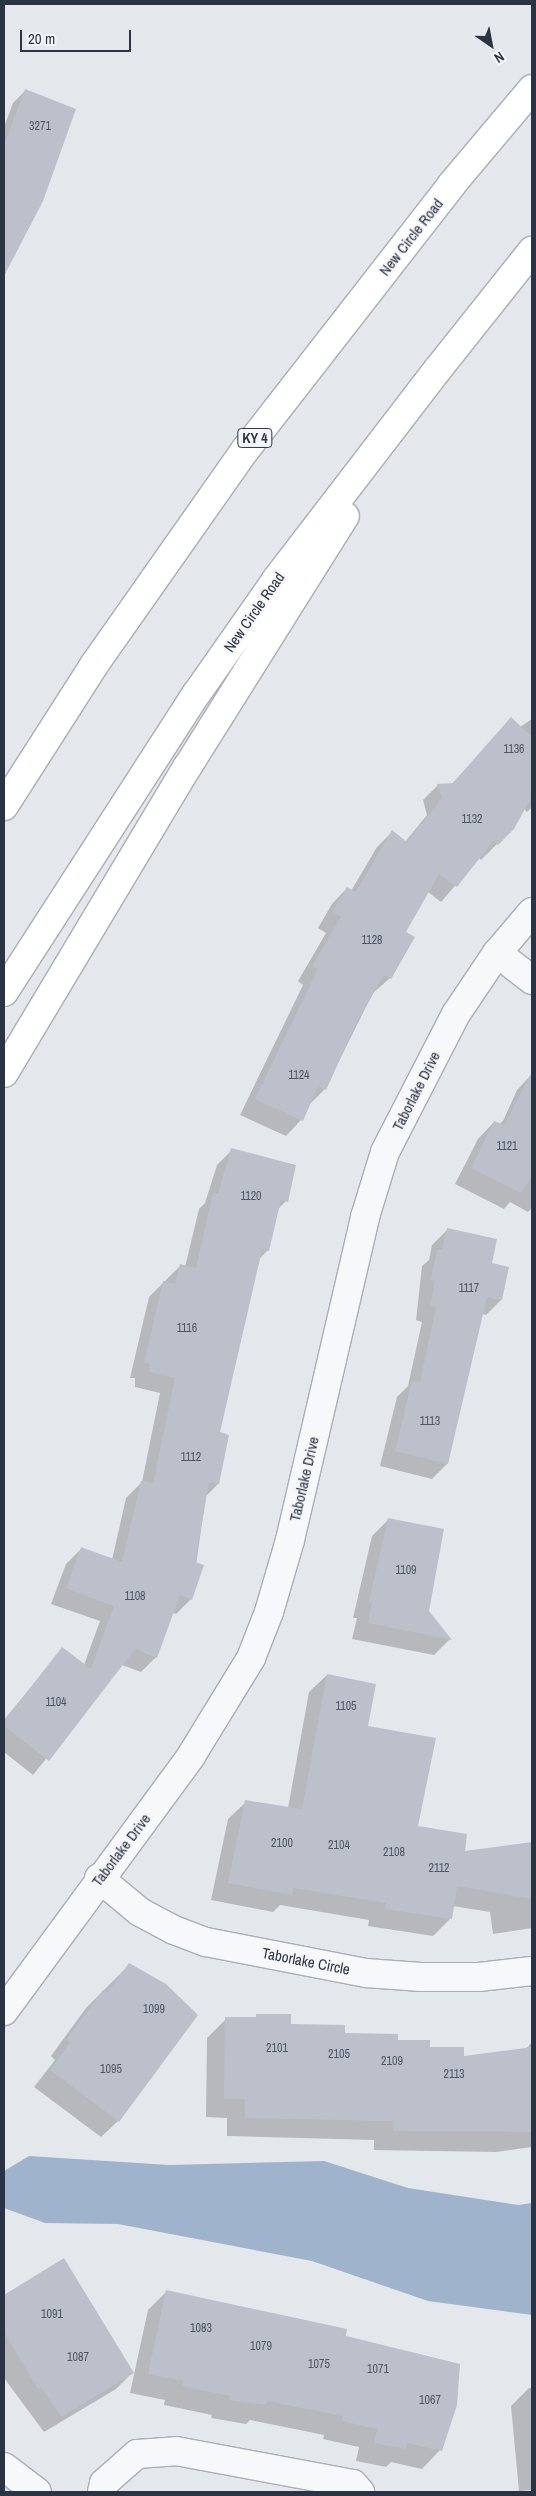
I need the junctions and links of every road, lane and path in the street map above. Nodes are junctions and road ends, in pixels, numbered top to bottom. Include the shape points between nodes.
1 (532, 89) edge
2 (532, 251) edge
3 (438, 369) junction
4 (4, 806) edge
5 (532, 912) edge
6 (496, 954) junction
7 (532, 980) edge
8 (4, 992) edge
9 (4, 1073) edge
10 (99, 1878) junction
11 (532, 1971) edge
12 (4, 2012) edge
13 (4, 2468) edge
14 (37, 2492) edge
15 (102, 2492) edge
16 (360, 2492) edge

1 - 4 highway, New Circle Road / KY 4 via 452,184 246,449 94,665
2 - 3 highway, New Circle Road
3 - 8 highway, New Circle Road via 276,580 197,693
3 - 9 highway via 188,766
5 - 6 street, Taborlake Drive
6 - 7 street
6 - 10 street, Taborlake Drive via 456,1014 385,1152 365,1217 290,1540 269,1612 251,1658 191,1756
10 - 11 street, Taborlake Circle via 140,1912 206,1942 366,1973 480,1977
10 - 12 street, Taborlake Drive
13 - 14 street
15 - 16 street via 104,2483 137,2454 176,2451 353,2484

